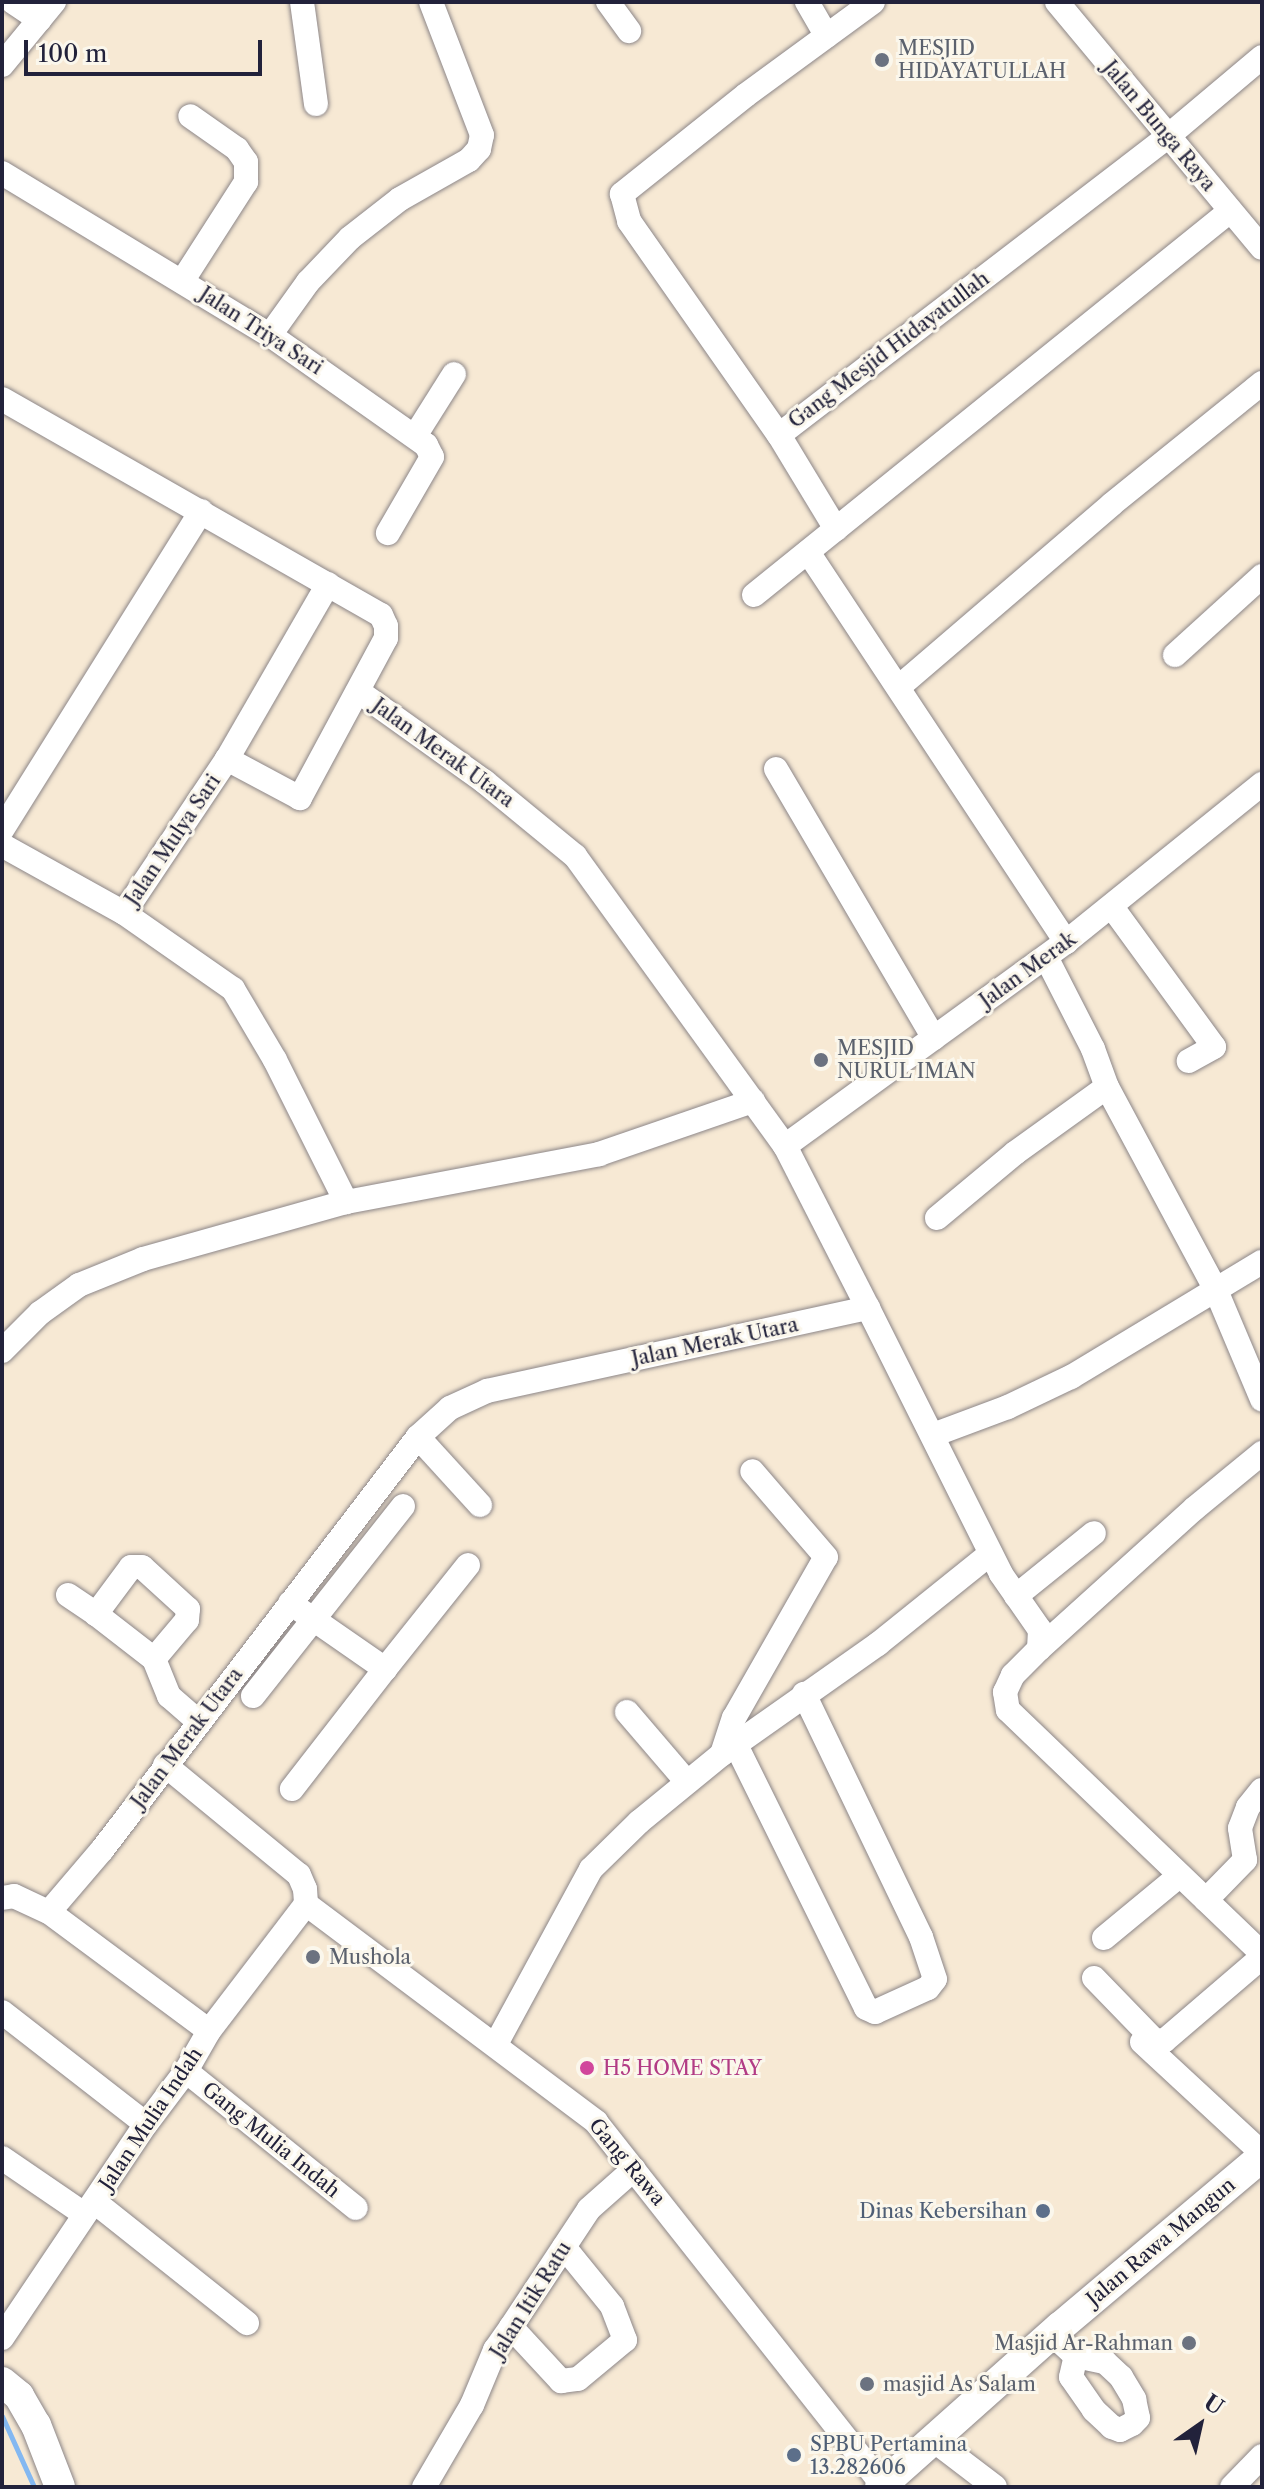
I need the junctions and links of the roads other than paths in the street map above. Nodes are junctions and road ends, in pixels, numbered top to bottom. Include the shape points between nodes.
1 (13, 2) edge
2 (302, 2) edge
3 (608, 2) edge
4 (807, 2) edge
5 (873, 2) edge
6 (1057, 2) edge
7 (436, 4) edge
8 (47, 11) edge
9 (629, 31) dead end
10 (827, 36) junction
11 (1262, 57) edge
12 (2, 65) edge
13 (316, 104) dead end
14 (190, 116) dead end
15 (1167, 137) junction
16 (2, 173) edge
17 (1230, 211) junction
18 (1262, 248) edge
19 (183, 280) junction
20 (270, 335) junction
21 (454, 374) dead end
22 (1262, 383) edge
23 (2, 399) edge
24 (779, 435) junction
25 (415, 436) junction
26 (201, 511) junction
27 (836, 529) junction
28 (388, 533) dead end
29 (808, 552) junction
30 (1262, 576) edge
31 (328, 584) junction
32 (754, 595) dead end
33 (1175, 655) dead end
34 (900, 686) junction
35 (358, 691) junction
36 (227, 759) junction
37 (776, 769) dead end
38 (1262, 784) edge
39 (2, 830) edge
40 (2, 845) edge
41 (1112, 907) junction
42 (124, 913) junction
43 (1056, 950) junction
44 (934, 1038) junction
45 (1189, 1061) dead end
46 (1107, 1087) junction
47 (753, 1101) junction
48 (785, 1146) junction
49 (346, 1202) junction
50 (937, 1218) dead end
51 (1262, 1262) edge
52 (1215, 1288) junction
53 (868, 1308) junction
54 (2, 1351) edge
55 (1262, 1399) edge
56 (933, 1435) junction
57 (418, 1437) junction
58 (1262, 1453) edge
59 (752, 1471) dead end
60 (480, 1505) dead end
61 (403, 1506) dead end
62 (1094, 1533) dead end
63 (990, 1554) junction
64 (468, 1565) dead end
65 (68, 1595) dead end
66 (1016, 1596) junction
67 (290, 1603) junction
68 (96, 1614) junction
69 (312, 1619) junction
70 (1039, 1649) junction
71 (154, 1659) junction
72 (385, 1669) junction
73 (804, 1694) junction
74 (253, 1696) dead end
75 (627, 1712) dead end
76 (199, 1722) junction
77 (729, 1749) junction
78 (165, 1765) junction
79 (687, 1782) junction
80 (292, 1789) dead end
81 (1262, 1790) edge
82 (1179, 1876) junction
83 (2, 1898) edge
84 (1206, 1900) junction
85 (306, 1904) junction
86 (49, 1912) junction
87 (1104, 1938) dead end
88 (1262, 1955) edge
89 (1094, 1978) dead end
90 (2, 2012) edge
91 (209, 2031) junction
92 (1142, 2042) dead end
93 (496, 2044) junction
94 (186, 2071) junction
95 (146, 2124) junction
96 (1262, 2155) edge
97 (2, 2158) edge
98 (634, 2169) junction
99 (90, 2208) junction
100 (356, 2208) dead end
101 (564, 2247) junction
102 (247, 2323) dead end
103 (511, 2327) junction
104 (1052, 2334) junction
105 (2, 2338) edge
106 (1076, 2356) dead end
107 (2, 2382) edge
108 (932, 2439) junction
109 (1262, 2456) edge
110 (882, 2486) edge
111 (60, 2487) edge
112 (424, 2487) edge
113 (995, 2487) edge
114 (1232, 2487) edge

1 - 8 street
2 - 13 street
3 - 9 street
4 - 10 street
5 - 10 street, Gang Mesjid Hidayatullah
6 - 15 street, Jalan Bunga Raya
7 - 20 street via 482,135 479,149 350,238 308,282
8 - 12 street
10 - 24 street, Gang Mesjid Hidayatullah via 622,194 629,221
11 - 15 street, Gang Mesjid Hidayatullah
14 - 19 street via 237,149 246,162 246,182
15 - 17 street, Jalan Bunga Raya
15 - 24 street, Gang Mesjid Hidayatullah
16 - 19 street, Jalan Triya Sari
17 - 18 street, Jalan Bunga Raya
17 - 27 street
19 - 20 street, Jalan Triya Sari
20 - 25 street, Jalan Triya Sari
21 - 25 street
22 - 34 street
23 - 26 street
24 - 27 street
25 - 28 street via 432,457
26 - 31 street
26 - 39 street
27 - 29 street
29 - 32 street
29 - 34 street
30 - 33 street
31 - 35 street via 381,615 386,626 386,638
31 - 36 street
34 - 43 street
35 - 36 street, Jalan Mulya Sari via 300,798
35 - 47 street, Jalan Merak Utara via 496,790 575,856
36 - 42 street, Jalan Mulya Sari
37 - 44 street
38 - 41 street, Jalan Merak
40 - 42 street, Jalan Mulya Sari
41 - 43 street, Jalan Merak
41 - 45 street via 1214,1047
42 - 49 street via 233,989
43 - 44 street, Jalan Merak
43 - 46 street
44 - 48 street, Jalan Merak
46 - 50 street
46 - 52 street
47 - 48 street, Jalan Merak Utara
47 - 49 street via 599,1154
48 - 53 street, Jalan Merak Utara
49 - 54 street via 143,1259 79,1285 40,1313
51 - 52 street
52 - 55 street
52 - 56 street via 1071,1377
53 - 56 street
53 - 57 street, Jalan Merak Utara via 487,1391 450,1408
56 - 63 street
57 - 60 street
57 - 67 street, Jalan Merak Utara
58 - 70 street
59 - 77 street via 826,1557 734,1718
61 - 69 street
62 - 66 street
63 - 66 street
63 - 73 street via 878,1644
64 - 72 street
65 - 68 street
66 - 70 street via 1040,1630
67 - 69 street
67 - 76 street, Jalan Merak Utara
68 - 71 street
68 - 71 street via 131,1567 142,1567 188,1609 187,1620
69 - 72 street
69 - 74 street
70 - 82 street via 1013,1675 1005,1692 1008,1710
71 - 76 street via 169,1696
72 - 80 street
73 - 77 street
73 - 77 street via 921,1937 935,1979 928,1988 875,2012 866,2008
75 - 79 street
76 - 78 street, Jalan Merak Utara
77 - 79 street
78 - 85 street via 299,1875
78 - 86 street, Jalan Merak Utara
79 - 93 street via 591,1869
81 - 84 street via 1240,1828 1245,1860
82 - 84 street
82 - 87 street
83 - 86 street via 14,1896
84 - 88 street
85 - 91 street, Jalan Mulia Indah
85 - 93 street, Gang Rawa
86 - 91 street
88 - 89 street via 1164,2041 1154,2040
90 - 95 street
91 - 94 street, Jalan Mulia Indah
92 - 96 street
93 - 98 street, Gang Rawa via 596,2122
94 - 95 street, Jalan Mulia Indah
94 - 100 street, Gang Mulia Indah
95 - 99 street, Jalan Mulia Indah
96 - 104 main road, Jalan Rawa Mangun
97 - 99 street
98 - 101 street, Jalan Itik Ratu via 589,2209
98 - 110 street, Gang Rawa
99 - 102 street
99 - 105 street, Jalan Mulia Indah
101 - 103 street, Jalan Itik Ratu
101 - 103 street via 612,2306 625,2340 578,2379 561,2381
103 - 112 street, Jalan Itik Ratu
104 - 106 street
104 - 108 main road, Jalan Rawa Mangun
107 - 111 main road via 19,2396 36,2425
108 - 110 main road, Jalan Rawa Mangun
108 - 113 street
109 - 114 street

